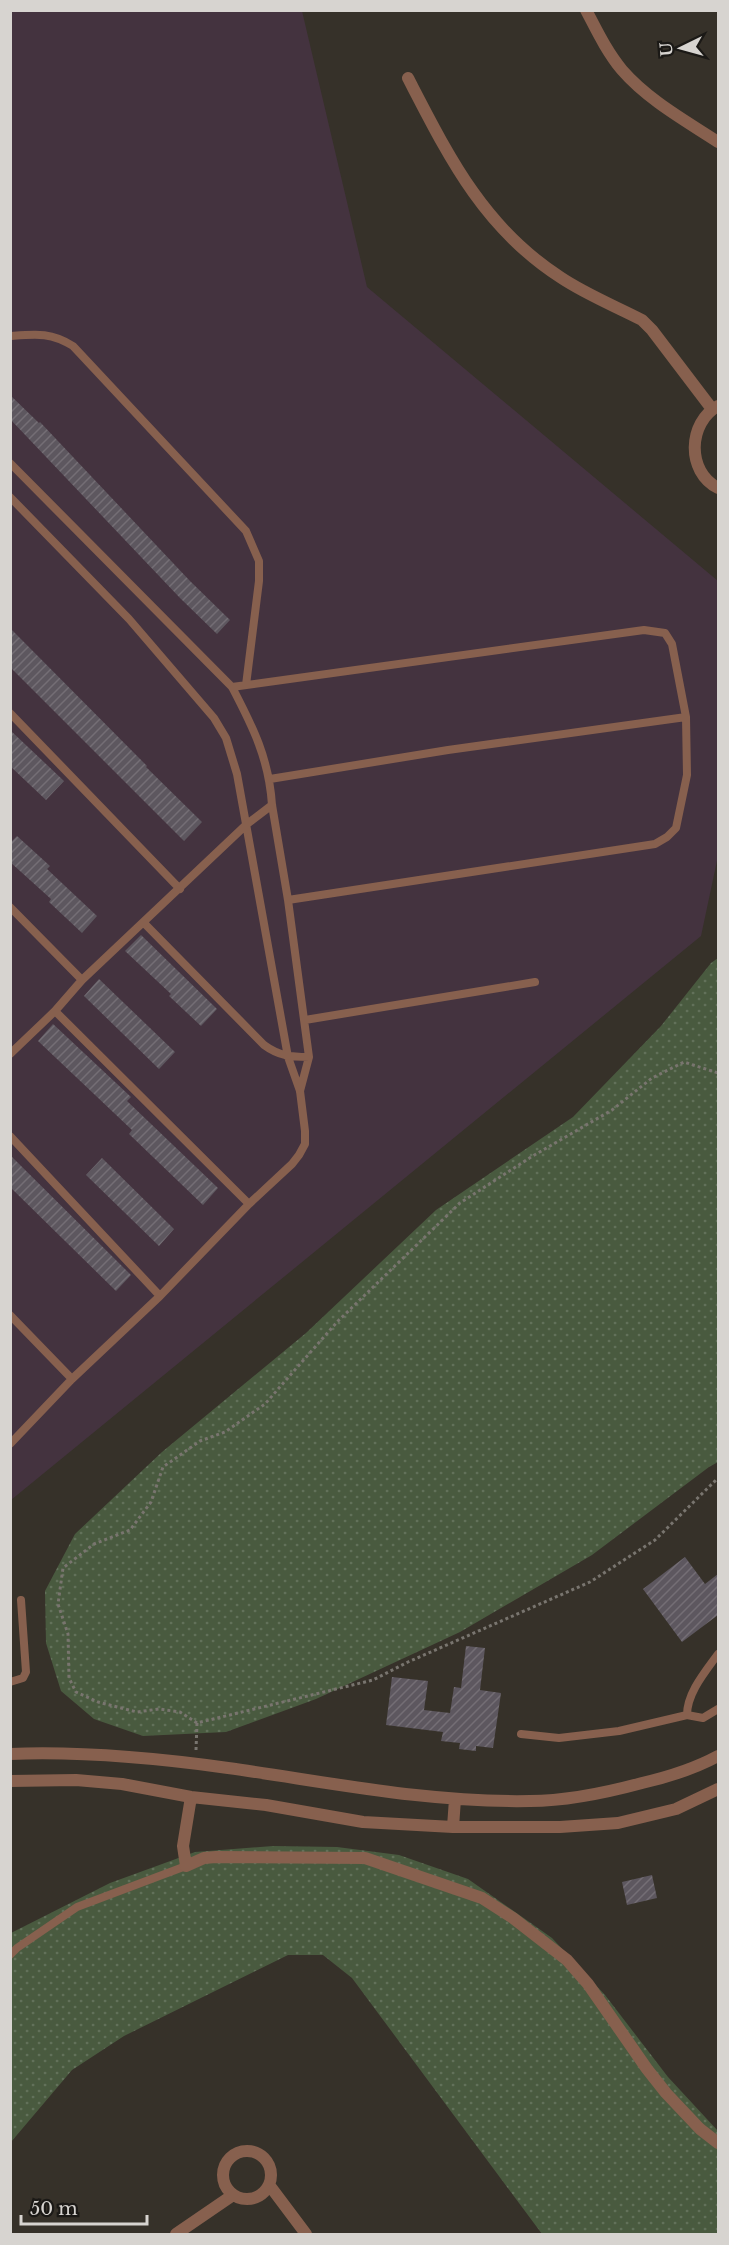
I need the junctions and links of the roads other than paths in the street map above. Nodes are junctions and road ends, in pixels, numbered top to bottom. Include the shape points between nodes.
1 (586, 10) edge
2 (408, 78) dead end
3 (718, 142) edge
4 (10, 336) edge
5 (715, 407) edge
6 (10, 463) edge
7 (718, 488) edge
8 (10, 497) edge
9 (246, 685) junction
10 (232, 687) junction
11 (10, 713) edge
12 (686, 717) junction
13 (270, 779) junction
14 (272, 805) junction
15 (247, 824) junction
16 (180, 889) junction
17 (288, 900) junction
18 (10, 907) edge
19 (144, 923) junction
20 (82, 980) junction
21 (535, 982) dead end
22 (55, 1011) junction
23 (305, 1020) junction
24 (10, 1054) edge
25 (288, 1057) junction
26 (309, 1057) junction
27 (300, 1091) junction
28 (10, 1136) edge
29 (249, 1204) junction
30 (160, 1296) junction
31 (10, 1315) edge
32 (72, 1379) junction
33 (10, 1444) edge
34 (21, 1600) dead end
35 (718, 1654) edge
36 (10, 1682) edge
37 (718, 1709) edge
38 (687, 1715) junction
39 (521, 1734) dead end
40 (10, 1754) edge
41 (718, 1756) edge
42 (10, 1781) edge
43 (718, 1789) edge
44 (191, 1797) junction
45 (455, 1799) junction
46 (453, 1827) junction
47 (186, 1866) junction
48 (10, 1955) edge
49 (718, 2143) edge
50 (270, 2186) junction
51 (233, 2195) junction
52 (176, 2235) edge
53 (306, 2235) edge

1 - 3 street via 604,45 623,70 648,93
2 - 5 street via 471,193 500,228 559,277 642,320
4 - 9 lane via 45,334 73,346 246,531 256,549 259,581
5 - 7 street via 701,422 695,439 695,457 702,474
6 - 10 lane
8 - 15 lane via 129,619 214,718 233,758
9 - 10 lane
9 - 12 lane via 657,630 665,633 672,644
10 - 13 lane via 255,730
11 - 16 lane
12 - 13 lane
12 - 17 lane via 687,775 680,815 672,833 655,844
13 - 14 lane
14 - 15 lane
14 - 17 lane
15 - 16 lane
15 - 25 lane
16 - 19 lane
17 - 23 lane
18 - 20 lane
19 - 20 lane
19 - 25 lane via 264,1045
20 - 22 lane
21 - 23 lane
22 - 24 lane
22 - 29 lane
23 - 26 lane
25 - 26 lane
25 - 27 lane
26 - 27 lane
27 - 29 lane via 305,1144 292,1164
28 - 30 lane
29 - 30 lane
30 - 32 lane
31 - 32 lane
32 - 33 lane
34 - 36 lane via 26,1672 23,1678
35 - 38 lane via 691,1693
37 - 38 lane via 703,1718
38 - 39 lane via 588,1736
40 - 45 street via 104,1754
41 - 45 street via 670,1776 603,1794 530,1801
42 - 44 street via 122,1784
43 - 46 street via 676,1809 618,1823
44 - 46 street via 363,1822
44 - 47 street via 183,1846
45 - 46 street
47 - 48 lane via 77,1907
47 - 49 street via 216,1857 358,1857 482,1898 567,1960 666,2093
50 - 51 street via 253,2199
50 - 51 street via 272,2176 265,2158 256,2152 237,2153 229,2159 223,2178
50 - 53 street
51 - 52 street

